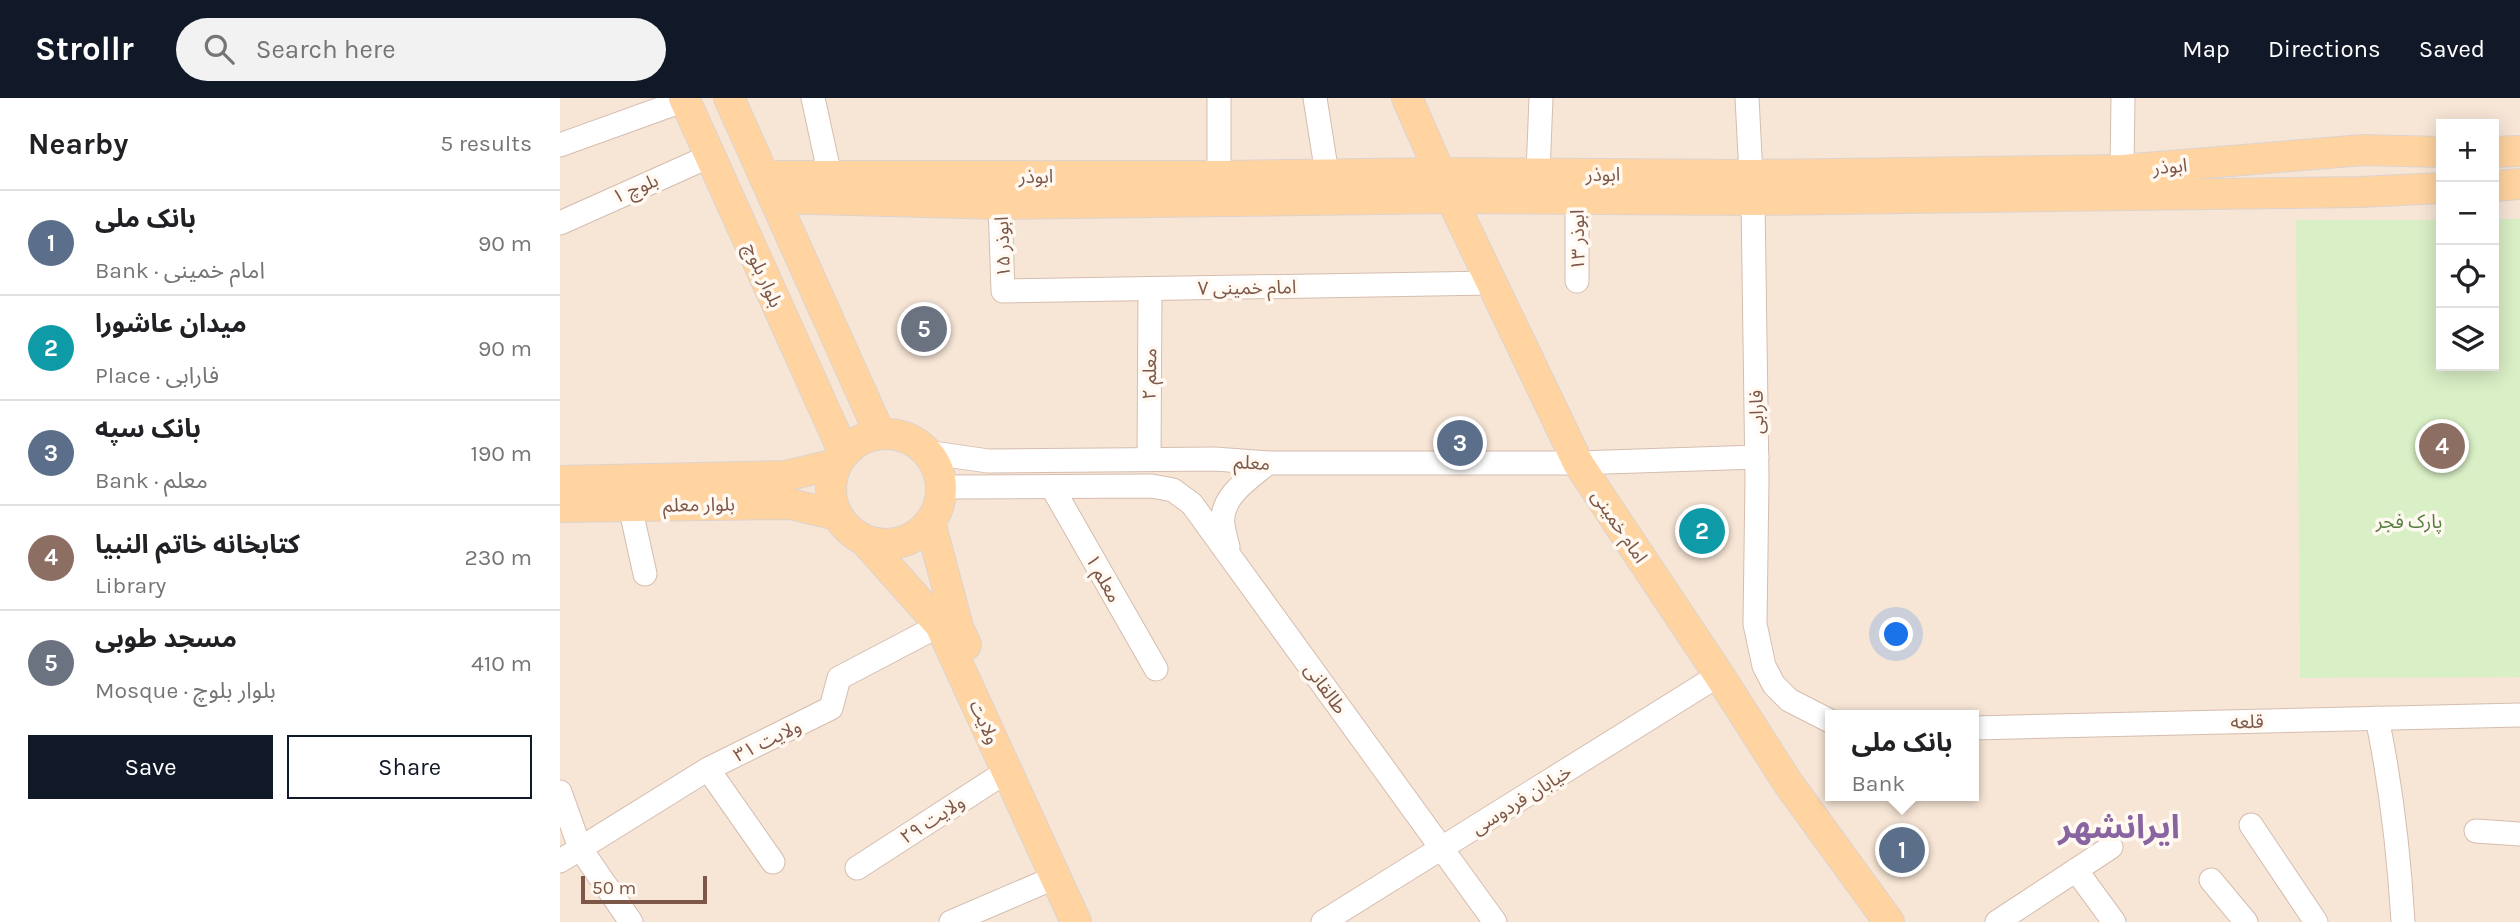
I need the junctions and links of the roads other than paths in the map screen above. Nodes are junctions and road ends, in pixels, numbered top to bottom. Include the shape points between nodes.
1 (729, 98) edge
2 (813, 98) edge
3 (1219, 98) edge
4 (1315, 98) edge
5 (1407, 98) edge
6 (1541, 98) edge
7 (1747, 98) edge
8 (2123, 98) edge
9 (684, 99) edge
10 (560, 145) edge
11 (2363, 150) junction
12 (2520, 151) edge
13 (2436, 152) edge
14 (2499, 152) edge
15 (710, 156) junction
16 (2122, 170) junction
17 (1538, 173) junction
18 (1327, 174) junction
19 (830, 176) junction
20 (1219, 176) junction
21 (2520, 184) edge
22 (1446, 185) junction
23 (2499, 186) edge
24 (769, 187) junction
25 (1752, 188) junction
26 (2436, 188) edge
27 (2361, 192) junction
28 (1577, 199) junction
29 (1000, 204) junction
30 (560, 223) edge
31 (1577, 281) dead end
32 (1492, 283) junction
33 (1150, 289) junction
34 (1003, 291) joint
35 (880, 434) junction
36 (926, 452) junction
37 (1757, 457) junction
38 (840, 458) junction
39 (1149, 460) junction
40 (1268, 463) junction
41 (1578, 463) junction
42 (560, 481) edge
43 (941, 487) junction
44 (1052, 487) junction
45 (630, 506) junction
46 (560, 507) edge
47 (837, 515) junction
48 (930, 522) junction
49 (865, 541) junction
50 (1230, 554) junction
51 (645, 574) dead end
52 (949, 626) junction
53 (1156, 669) dead end
54 (1719, 675) junction
55 (2520, 715) edge
56 (1825, 718) edge
57 (2377, 718) junction
58 (1979, 728) edge
59 (708, 769) junction
60 (1007, 771) junction
61 (560, 792) edge
62 (2250, 825) dead end
63 (2476, 831) dead end
64 (2520, 834) edge
65 (2111, 847) dead end
66 (580, 848) junction
67 (1441, 849) junction
68 (560, 861) edge
69 (773, 862) dead end
70 (857, 868) dead end
71 (2076, 870) junction
72 (1056, 877) junction
73 (2211, 880) dead end
74 (631, 922) edge
75 (951, 922) edge
76 (1076, 922) edge
77 (1093, 922) edge
78 (1323, 922) edge
79 (1495, 922) edge
80 (1889, 922) edge
81 (1997, 922) edge
82 (2114, 922) edge
83 (2246, 922) edge
84 (2316, 922) edge
85 (2403, 922) edge

1 - 24 main road
2 - 19 street
3 - 20 street
4 - 18 street
5 - 22 main road, امام خمینی
6 - 17 street
7 - 25 street, فارابی
8 - 16 street
9 - 10 street
9 - 15 main road, بلوار بلوچ
11 - 13 main road, ابوذر
11 - 16 main road, ابوذر
11 - 27 main road
12 - 14 main road
15 - 30 street, بلوچ ۱
15 - 38 main road, بلوار بلوچ
16 - 25 main road, ابوذر
17 - 22 main road, ابوذر
17 - 25 main road, ابوذر
18 - 20 main road, ابوذر
18 - 22 main road, ابوذر
19 - 20 main road, ابوذر
19 - 24 main road, ابوذر
21 - 23 main road
22 - 28 main road, ابوذر
22 - 29 main road, ابوذر
22 - 32 main road, امام خمینی
24 - 29 main road, ابوذر
24 - 35 main road
25 - 27 main road, ابوذر
25 - 28 main road, ابوذر
25 - 37 street, فارابی
26 - 27 main road, ابوذر
28 - 31 street, ابوذر ۱۳
29 - 34 street, ابوذر ۱۵
32 - 33 street, امام خمینی ۷
32 - 41 main road, امام خمینی
33 - 34 street, امام خمینی ۷
33 - 39 street, معلم ۲
35 - 36 main road via 911,440
35 - 38 main road via 865,438
36 - 39 street, معلم via 988,461
36 - 43 main road via 936,466
37 - 41 street, معلم
37 - 56 street, فارابی via 1755,624 1764,666 1789,700
38 - 42 main road, بلوار معلم via 785,476
38 - 47 main road via 831,482
39 - 40 street, معلم
40 - 41 street, معلم
40 - 50 street via 1237,488 1227,505 1222,522
41 - 54 main road, امام خمینی
43 - 44 street
43 - 48 main road
44 - 50 street, طالقانی via 1173,490 1192,504
44 - 53 street, معلم ۱
45 - 46 main road, بلوار معلم
45 - 47 main road, بلوار معلم via 790,504
45 - 51 street
47 - 49 main road
48 - 49 main road via 904,542 884,545
48 - 52 main road
49 - 52 main road, ولایت
50 - 67 street, طالقانی
52 - 59 street, ولایت ۳۱ via 839,678 831,708
52 - 60 main road, ولایت
52 - 77 main road, ولایت
54 - 67 street, خیابان فردوسی
54 - 80 main road, امام خمینی via 1788,783
55 - 57 street, قلعه
57 - 58 street, قلعه
57 - 85 street
59 - 66 street, ولایت ۳۱
59 - 69 street
60 - 70 street, ولایت ۲۹
60 - 72 main road, ولایت
61 - 66 street
62 - 84 street
63 - 64 street
65 - 71 street
66 - 68 street, ولایت ۳۱
66 - 74 street
67 - 78 street, خیابان فردوسی
67 - 79 street, طالقانی
71 - 81 street
71 - 82 street
72 - 75 street
72 - 76 main road, ولایت
73 - 83 street

